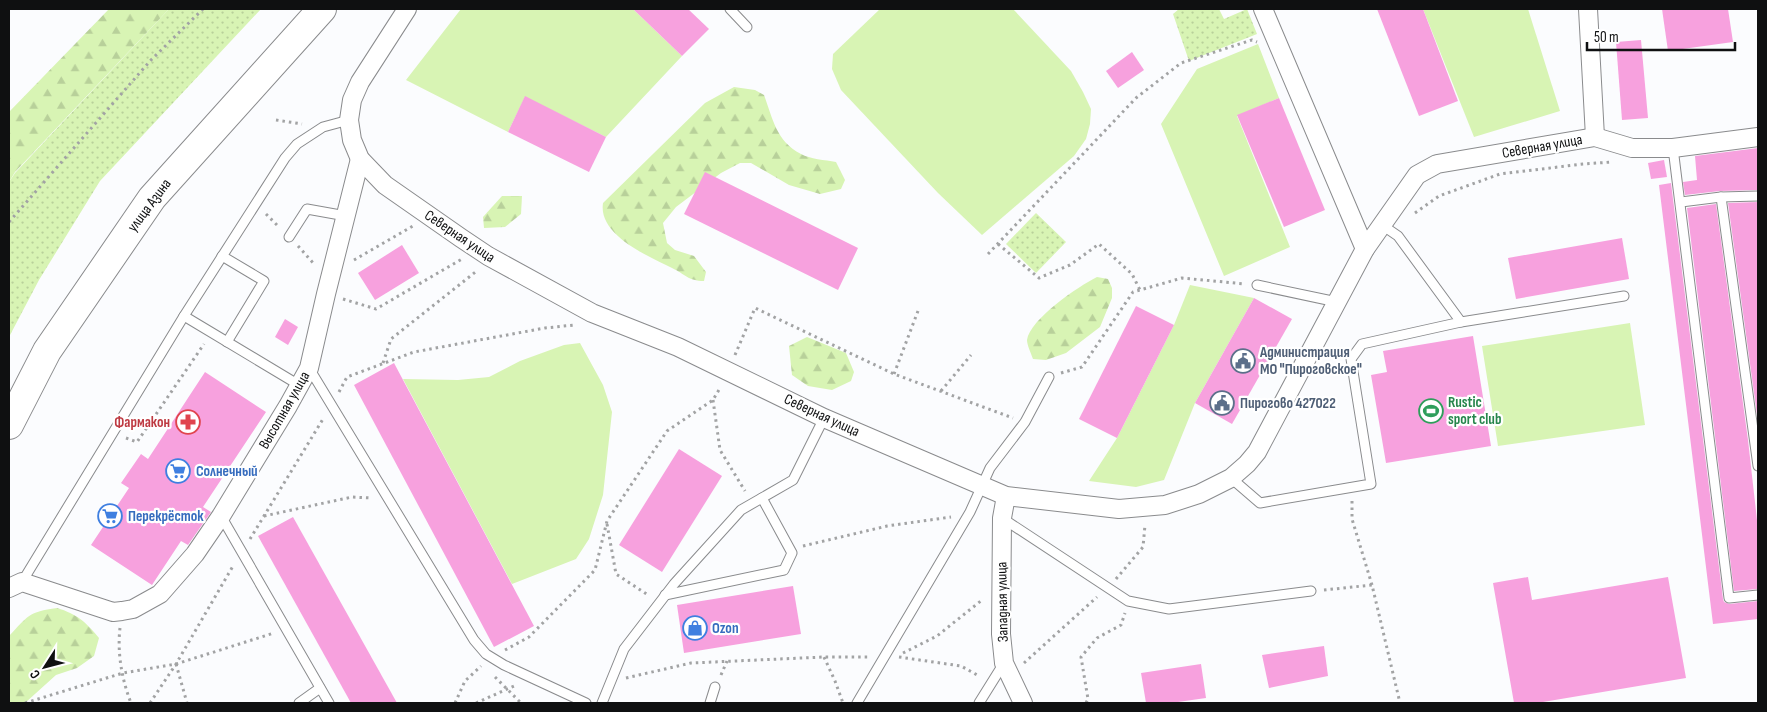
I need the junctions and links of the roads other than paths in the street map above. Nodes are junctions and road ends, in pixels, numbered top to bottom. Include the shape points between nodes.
1 (322, 9) edge
2 (407, 9) edge
3 (730, 9) edge
4 (1264, 9) edge
5 (1588, 9) edge
6 (747, 27) dead end
7 (349, 120) junction
8 (1595, 137) junction
9 (1758, 138) edge
10 (1673, 148) junction
11 (360, 160) junction
12 (1758, 196) edge
13 (1721, 197) junction
14 (1681, 202) junction
15 (346, 216) junction
16 (1382, 225) junction
17 (289, 236) dead end
18 (1365, 249) junction
19 (222, 256) junction
20 (1257, 285) road end
21 (1624, 296) dead end
22 (1337, 302) junction
23 (184, 316) junction
24 (1461, 322) junction
25 (227, 342) junction
26 (309, 368) junction
27 (1049, 377) road end
28 (299, 385) junction
29 (824, 418) junction
30 (9, 425) edge
31 (1758, 466) edge
32 (1232, 478) junction
33 (983, 486) junction
34 (1006, 496) junction
35 (762, 498) junction
36 (221, 516) junction
37 (1002, 518) junction
38 (15, 585) edge
39 (1310, 591) road end
40 (1758, 595) edge
41 (662, 598) junction
42 (1007, 669) junction
43 (715, 687) dead end
44 (320, 688) junction
45 (299, 703) edge
46 (329, 703) edge
47 (586, 703) edge
48 (602, 703) edge
49 (710, 703) edge
50 (857, 703) edge
51 (978, 703) edge
52 (1023, 703) edge

1 - 30 main road, улица Азина via 152,198 47,351
2 - 7 street, Северная улица via 360,82 352,100
3 - 6 lane
4 - 18 street
5 - 8 street
7 - 11 street, Северная улица
7 - 19 lane via 323,127 297,144
8 - 10 street, Северная улица via 1632,148
8 - 16 street, Северная улица via 1437,164 1417,175
9 - 10 street, Северная улица
10 - 14 lane
11 - 15 street, Высотная улица
11 - 29 street, Северная улица via 385,185 488,256 592,313 678,347
12 - 13 lane
13 - 14 lane
13 - 31 lane
14 - 40 lane via 1730,598
15 - 17 lane via 307,209
15 - 26 street, Высотная улица
16 - 18 street, Северная улица
16 - 24 lane via 1398,236
18 - 22 street, Северная улица
19 - 23 lane
19 - 25 lane via 264,281
20 - 22 lane
21 - 24 lane
22 - 32 street, Северная улица via 1257,452
23 - 25 lane
23 - 38 lane
24 - 32 lane via 1362,344 1350,358 1370,484 1260,503
25 - 28 lane
26 - 28 street, Высотная улица
26 - 47 lane via 474,640 488,656 504,666
27 - 33 lane via 1025,422 990,468
28 - 36 street, Высотная улица
29 - 33 street, Северная улица
29 - 35 lane via 792,480
32 - 34 street, Северная улица via 1199,494 1165,505 1146,507 1119,509
33 - 34 street, Северная улица
33 - 50 lane
34 - 37 street, Западная улица
35 - 41 lane via 741,510
35 - 41 lane via 792,553 784,570
36 - 38 street, Высотная улица via 195,554 160,594 133,609 113,612
36 - 44 lane
37 - 39 lane via 1128,601 1169,609
37 - 42 street, Западная улица via 1000,634
41 - 48 lane via 624,650
42 - 51 lane via 991,683
42 - 52 street, Западная улица
43 - 49 lane
44 - 45 lane
44 - 46 lane

